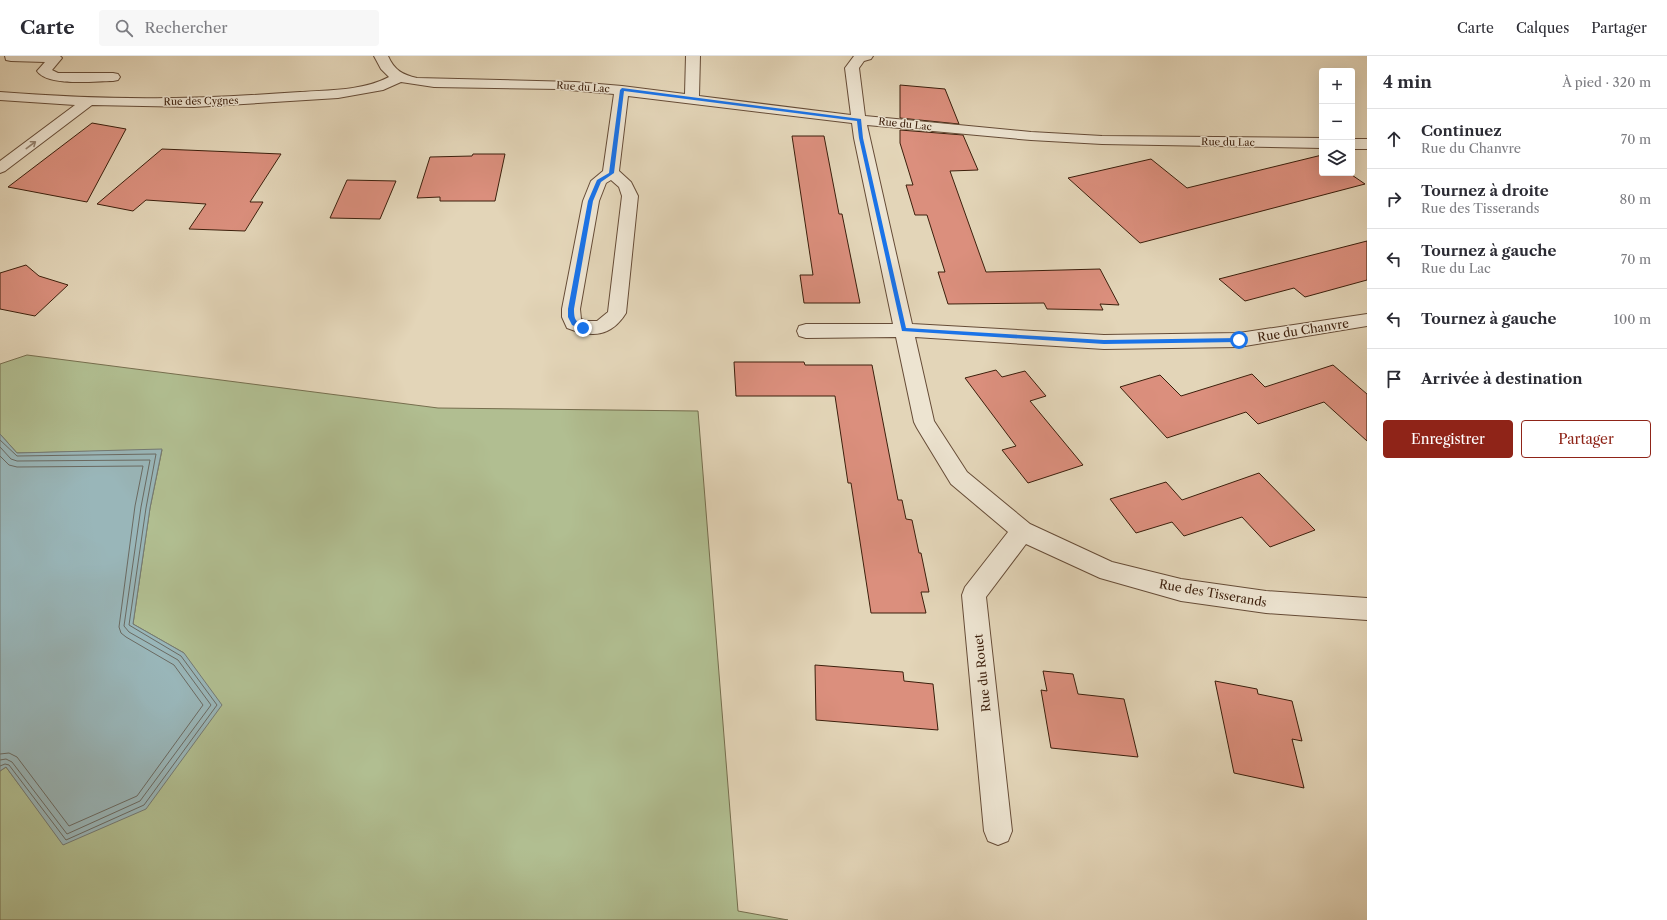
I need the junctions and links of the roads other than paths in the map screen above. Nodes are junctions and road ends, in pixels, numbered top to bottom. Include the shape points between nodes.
1 (11, 56) edge
2 (381, 56) edge
3 (693, 56) edge
4 (866, 56) edge
5 (0, 66) edge
6 (113, 77) dead end
7 (400, 77) junction
8 (622, 90) junction
9 (0, 96) edge
10 (692, 98) junction
11 (89, 102) junction
12 (859, 120) junction
13 (1319, 143) edge
14 (1355, 144) edge
15 (1367, 144) edge
16 (0, 168) edge
17 (611, 173) junction
18 (1367, 320) edge
19 (904, 330) junction
20 (806, 331) dead end
21 (1022, 531) junction
22 (1367, 609) edge
23 (998, 831) dead end

1 - 5 street
1 - 6 street via 55,58 44,71 56,77
2 - 7 street, Rue du Lac via 385,67
3 - 10 street
4 - 12 street, Rue des Tisserands via 859,58 852,68
7 - 8 street, Rue du Lac via 443,83 556,84
7 - 11 street, Rue des Cygnes via 390,84 366,90 330,94 248,100
8 - 10 street, Rue du Lac
8 - 17 street
9 - 11 street, Rue des Cygnes
10 - 12 street, Rue du Lac
16 -> 11 street
12 - 13 street, Rue du Lac via 1102,140
12 - 19 street, Rue des Tisserands
14 - 15 street
17 - 17 street via 628,187 630,196 616,313 606,326 595,329 583,328 574,323 571,309 591,201 599,181
18 - 19 street, Rue du Chanvre via 1239,340 1104,342
19 - 20 street, Rue du Chanvre
19 - 21 street, Rue des Tisserands via 924,422 959,478
21 - 22 street, Rue des Tisserands via 1108,570 1181,590 1266,602
21 - 23 street, Rue du Rouet via 974,594

